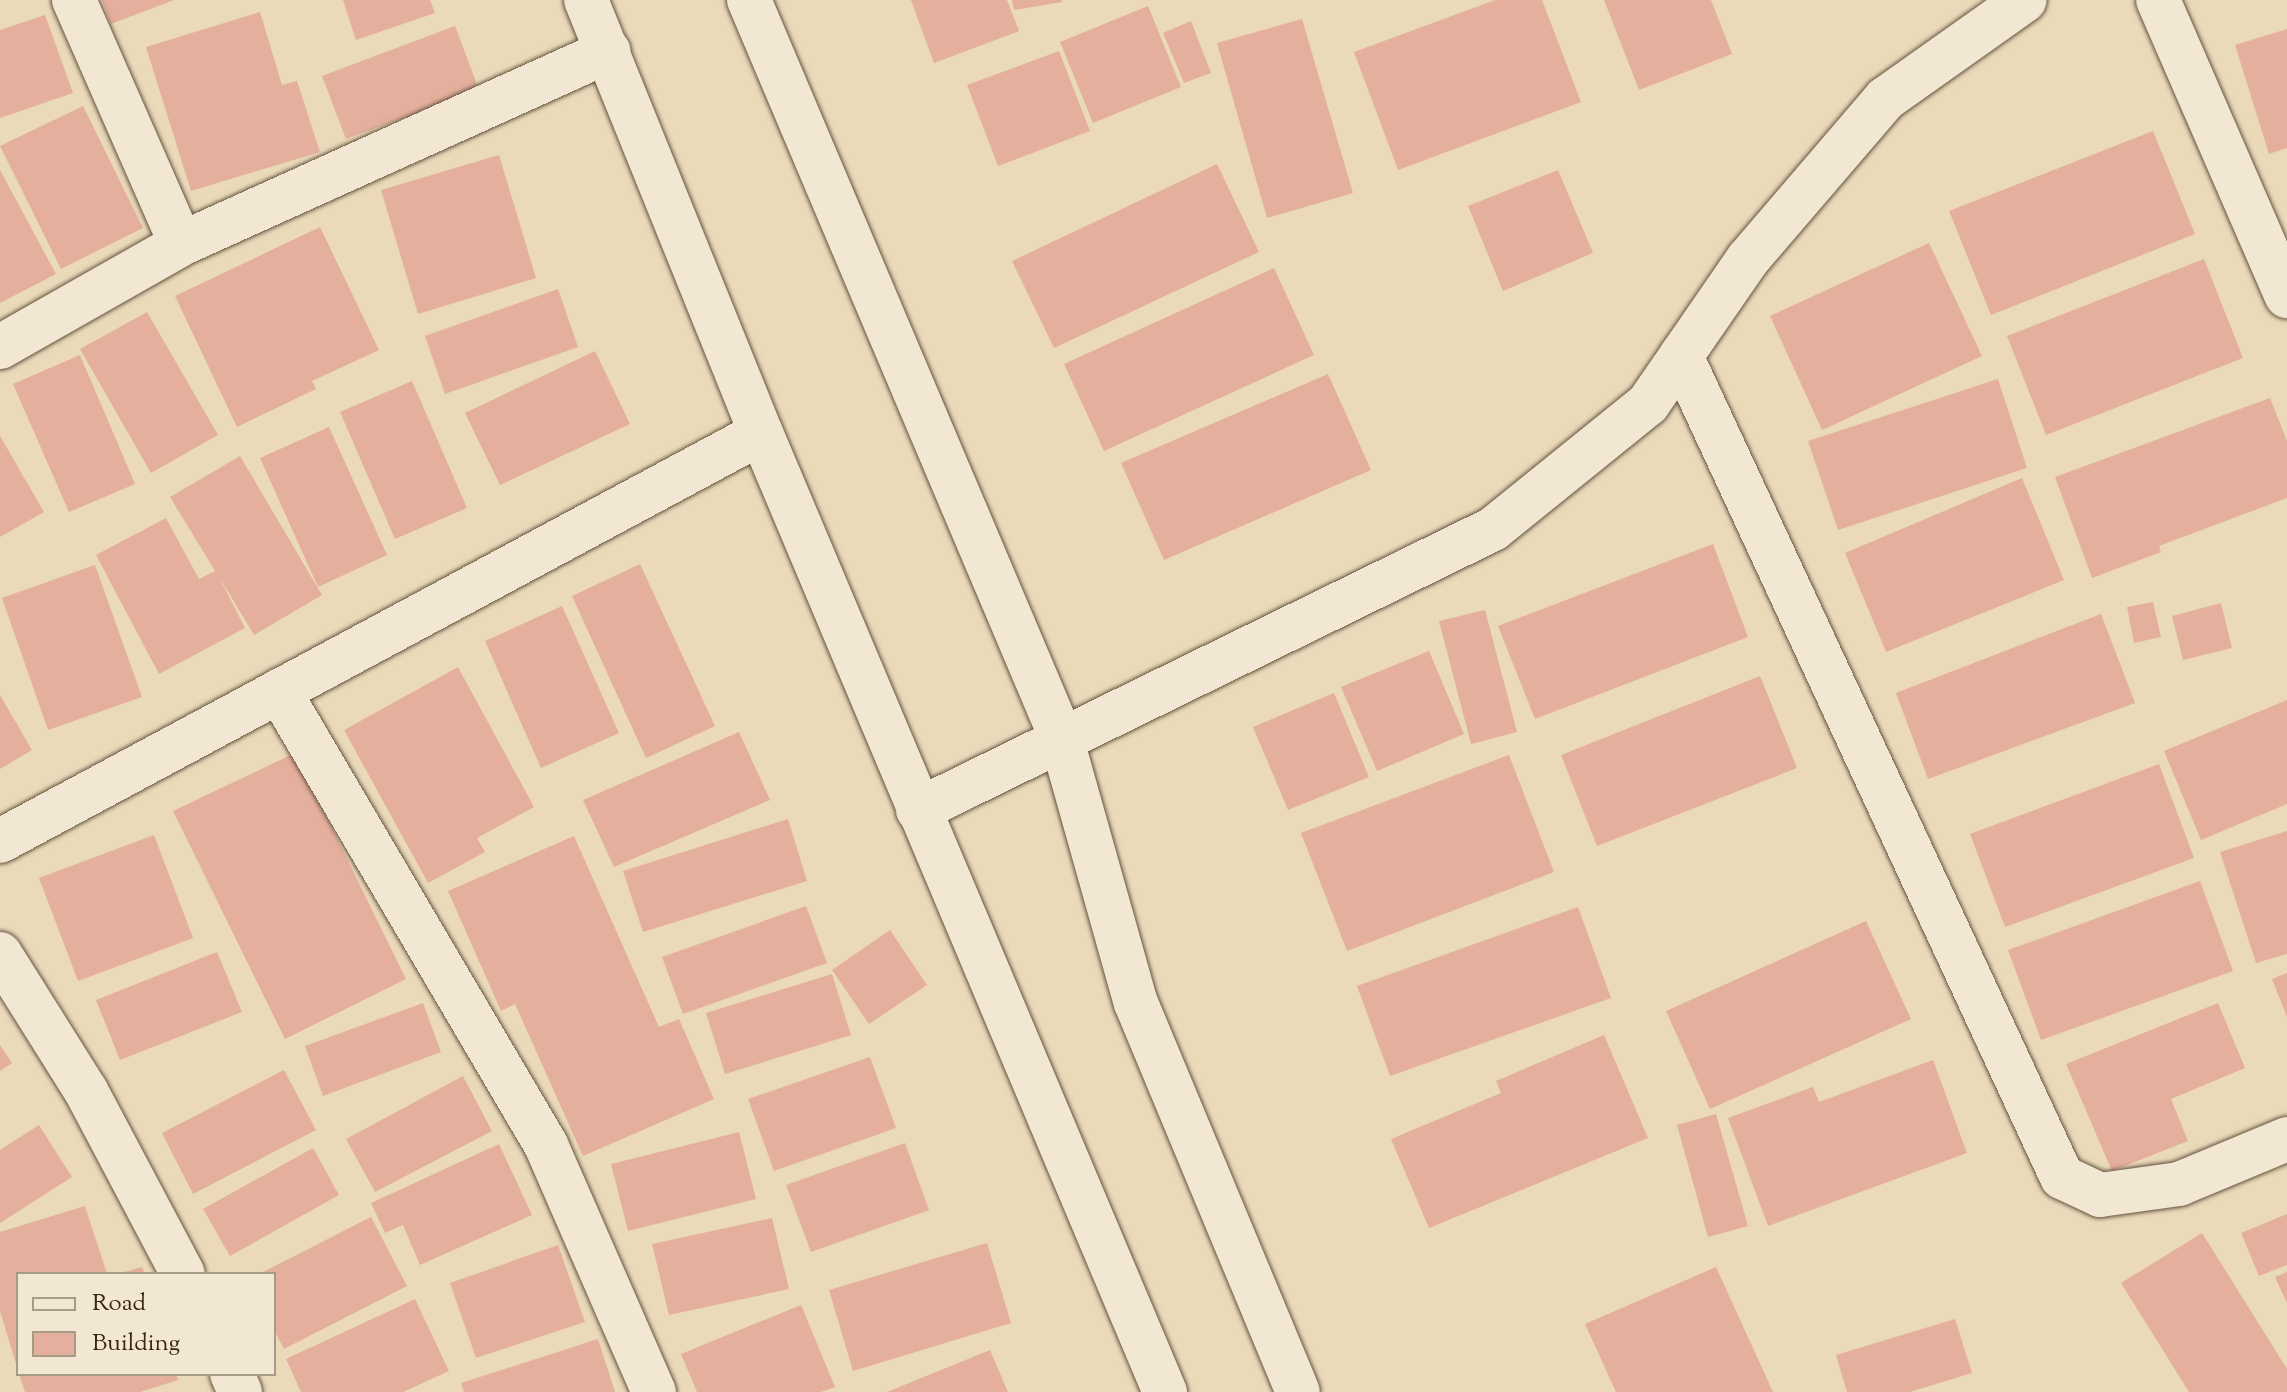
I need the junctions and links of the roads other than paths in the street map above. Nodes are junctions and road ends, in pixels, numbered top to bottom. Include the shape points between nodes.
1 (74, 0) edge
2 (586, 0) edge
3 (749, 0) edge
4 (2025, 0) edge
5 (2158, 0) edge
6 (608, 51) junction
7 (181, 244) junction
8 (2287, 296) edge
9 (0, 347) edge
10 (1681, 356) junction
11 (761, 433) junction
12 (279, 691) junction
13 (1061, 737) junction
14 (918, 810) junction
15 (0, 841) edge
16 (0, 954) edge
17 (2287, 1139) edge
18 (182, 1272) edge
19 (654, 1392) edge
20 (1165, 1392) edge
21 (1298, 1392) edge

1 - 7 street
2 - 6 street
3 - 13 street
4 - 10 street via 1885,99 1748,259
5 - 8 street
6 - 7 street
6 - 11 street
7 - 9 street
10 - 13 street via 1648,404 1493,529
10 - 17 street via 2062,1177 2100,1195 2179,1184
11 - 12 street
11 - 14 street
12 - 15 street
12 - 19 street via 546,1145
13 - 14 street
13 - 21 street via 1136,1003
14 - 20 street
16 - 18 street via 86,1091

